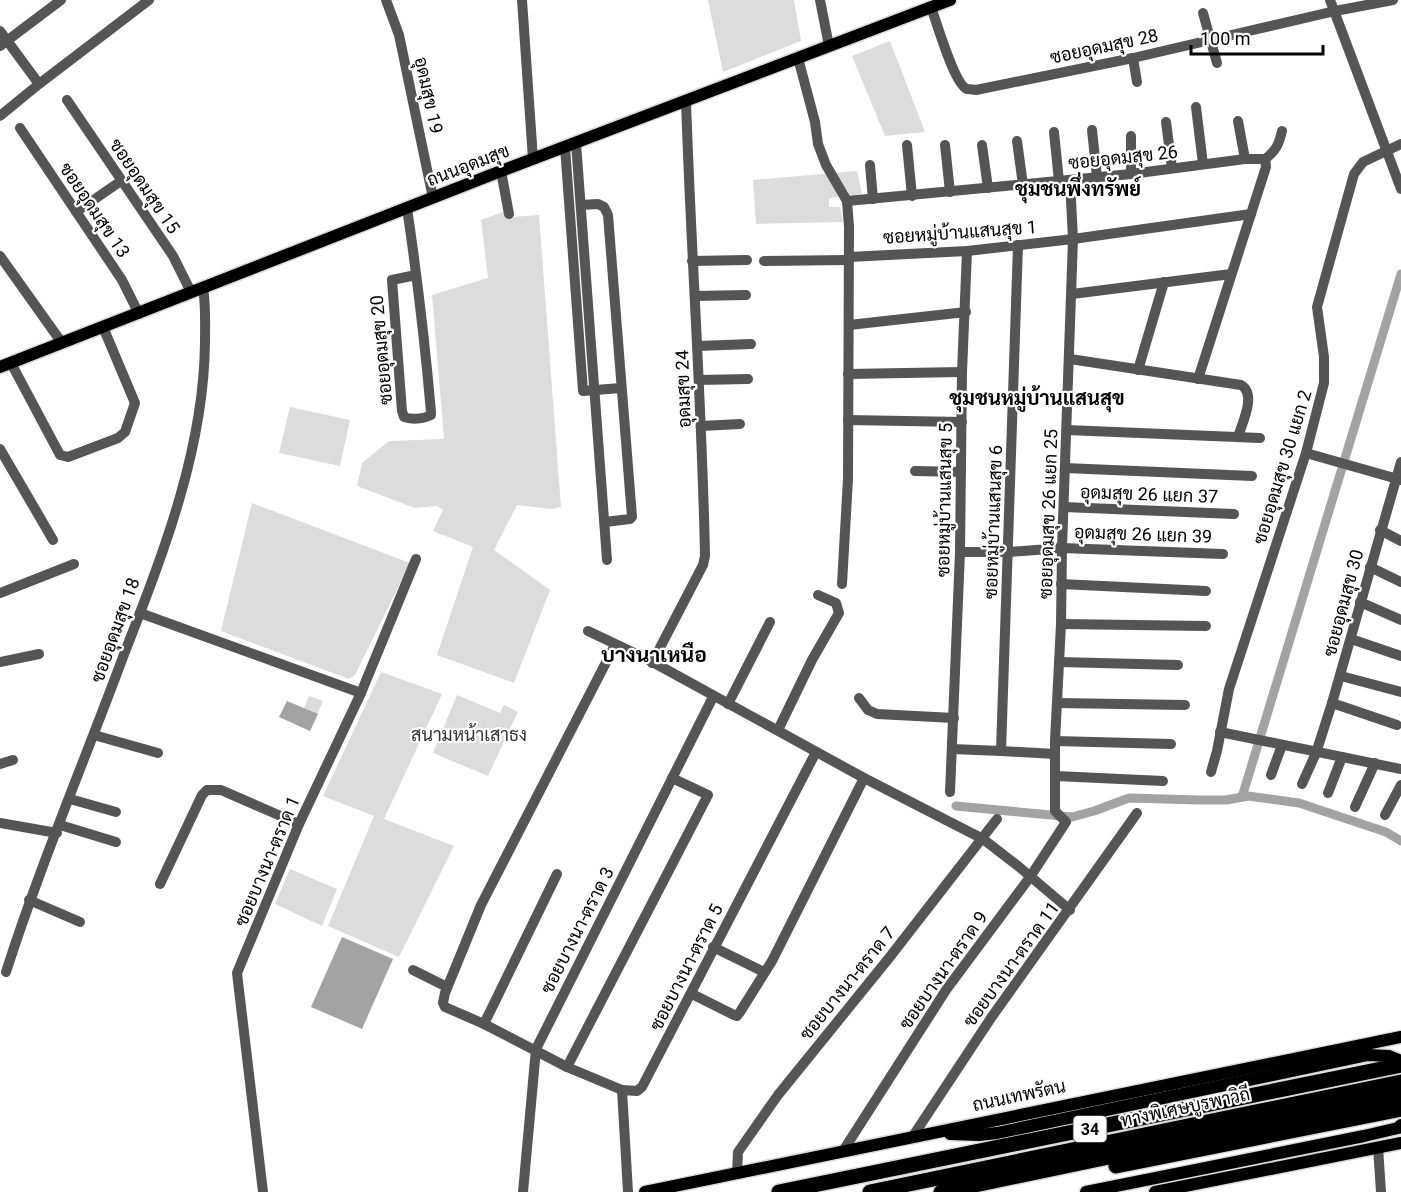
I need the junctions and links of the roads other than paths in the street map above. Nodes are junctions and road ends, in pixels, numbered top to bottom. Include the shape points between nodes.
1 (61, 0) edge
2 (149, 0) edge
3 (386, 0) edge
4 (522, 0) edge
5 (820, 0) edge
6 (1330, 0) edge
7 (1393, 0) edge
8 (946, 1) edge
9 (931, 7) junction
10 (1335, 11) junction
11 (1203, 13) dead end
12 (0, 31) edge
13 (1212, 39) junction
14 (4, 44) edge
15 (829, 46) junction
16 (798, 58) junction
17 (1133, 58) junction
18 (1217, 63) dead end
19 (1137, 82) dead end
20 (39, 84) junction
21 (67, 100) dead end
22 (686, 101) junction
23 (1196, 107) dead end
24 (0, 116) edge
25 (1238, 121) dead end
26 (1166, 122) dead end
27 (20, 128) dead end
28 (1092, 130) dead end
29 (1282, 131) dead end
30 (1054, 132) dead end
31 (1131, 136) dead end
32 (1017, 141) dead end
33 (1401, 144) edge
34 (570, 145) junction
35 (907, 145) dead end
36 (945, 145) dead end
37 (982, 145) dead end
38 (1386, 150) junction
39 (533, 159) junction
40 (1245, 159) junction
41 (1262, 159) junction
42 (1203, 164) junction
43 (870, 165) dead end
44 (1172, 168) junction
45 (501, 171) junction
46 (1131, 174) junction
47 (1097, 177) junction
48 (121, 180) junction
49 (1070, 180) junction
50 (1059, 181) junction
51 (1023, 184) junction
52 (988, 188) junction
53 (1401, 189) edge
54 (950, 192) junction
55 (912, 196) junction
56 (433, 198) junction
57 (873, 199) junction
58 (847, 201) junction
59 (577, 202) junction
60 (406, 208) junction
61 (76, 212) junction
62 (509, 214) dead end
63 (1251, 214) junction
64 (1073, 239) junction
65 (1018, 245) junction
66 (968, 251) junction
67 (0, 256) edge
68 (849, 258) junction
69 (747, 260) dead end
70 (692, 261) junction
71 (764, 261) dead end
72 (1231, 273) junction
73 (416, 275) junction
74 (1164, 282) junction
75 (197, 290) junction
76 (1072, 294) junction
77 (746, 295) dead end
78 (694, 296) junction
79 (966, 312) junction
80 (138, 314) junction
81 (849, 325) junction
82 (103, 327) junction
83 (62, 343) junction
84 (751, 344) dead end
85 (698, 346) junction
86 (1070, 359) junction
87 (5, 365) edge
88 (1138, 370) junction
89 (962, 372) junction
90 (849, 374) junction
91 (748, 379) dead end
92 (1198, 379) junction
93 (699, 380) junction
94 (621, 388) junction
95 (595, 390) junction
96 (848, 420) junction
97 (962, 422) junction
98 (740, 424) dead end
99 (700, 426) junction
100 (1067, 430) junction
101 (1238, 437) junction
102 (1260, 438) dead end
103 (0, 449) edge
104 (1306, 453) junction
105 (1401, 462) edge
106 (1065, 468) junction
107 (915, 471) dead end
108 (961, 472) junction
109 (1252, 476) dead end
110 (1399, 478) edge
111 (1064, 507) junction
112 (1234, 514) dead end
113 (605, 522) junction
114 (1380, 531) junction
115 (53, 540) dead end
116 (1401, 541) edge
117 (1062, 548) junction
118 (960, 552) junction
119 (1009, 552) junction
120 (1223, 554) dead end
121 (416, 559) dead end
122 (607, 560) dead end
123 (74, 564) dead end
124 (1370, 567) junction
125 (1401, 582) edge
126 (842, 584) dead end
127 (1061, 584) junction
128 (1206, 591) dead end
129 (0, 593) edge
130 (818, 595) dead end
131 (1360, 602) junction
132 (140, 613) junction
133 (1401, 620) edge
134 (770, 622) dead end
135 (1061, 624) junction
136 (1206, 626) dead end
137 (588, 631) dead end
138 (1351, 639) junction
139 (615, 645) junction
140 (39, 654) dead end
141 (1401, 656) edge
142 (0, 662) edge
143 (1059, 662) junction
144 (652, 663) junction
145 (1178, 665) dead end
146 (1341, 676) junction
147 (1401, 692) edge
148 (361, 693) junction
149 (713, 697) junction
150 (860, 698) dead end
151 (1057, 703) junction
152 (1332, 703) junction
153 (728, 704) junction
154 (1185, 705) dead end
155 (954, 718) junction
156 (1397, 725) dead end
157 (778, 730) junction
158 (1220, 732) junction
159 (94, 735) junction
160 (1055, 741) junction
161 (1171, 744) dead end
162 (1282, 745) junction
163 (952, 748) junction
164 (1001, 751) junction
165 (816, 752) junction
166 (158, 753) dead end
167 (1316, 753) junction
168 (1055, 754) junction
169 (1342, 757) junction
170 (13, 760) dead end
171 (1375, 763) junction
172 (0, 764) edge
173 (1401, 769) edge
174 (1211, 772) dead end
175 (1271, 775) dead end
176 (1056, 776) junction
177 (672, 778) junction
178 (864, 778) junction
179 (1163, 781) dead end
180 (1302, 784) dead end
181 (1401, 785) edge
182 (950, 792) dead end
183 (1329, 793) dead end
184 (70, 799) junction
185 (1355, 807) dead end
186 (116, 812) dead end
187 (1137, 813) dead end
188 (1058, 815) joint
189 (1385, 815) dead end
190 (997, 819) dead end
191 (0, 823) edge
192 (299, 824) junction
193 (58, 829) junction
194 (982, 839) junction
195 (116, 842) dead end
196 (557, 874) dead end
197 (1030, 877) junction
198 (160, 884) dead end
199 (29, 900) junction
200 (1070, 910) junction
201 (80, 922) dead end
202 (713, 948) junction
203 (413, 970) dead end
204 (6, 972) dead end
205 (764, 972) junction
206 (447, 987) junction
207 (692, 994) junction
208 (484, 1024) junction
209 (1401, 1037) edge
210 (536, 1049) junction
211 (1401, 1063) edge
212 (567, 1066) junction
213 (1401, 1082) edge
214 (622, 1090) junction
215 (1401, 1096) edge
216 (1401, 1108) edge
217 (1401, 1125) edge
218 (931, 1133) junction
219 (913, 1136) junction
220 (1401, 1143) edge
221 (1377, 1148) junction
222 (843, 1151) junction
223 (737, 1174) junction
224 (1209, 1186) edge
225 (263, 1192) edge
226 (523, 1192) edge
227 (628, 1192) edge
228 (645, 1192) edge
229 (779, 1192) edge
230 (870, 1192) edge
231 (941, 1192) edge
232 (989, 1192) edge
233 (1086, 1192) edge
234 (1155, 1192) edge
235 (1381, 1192) edge

1 - 14 street
2 - 20 street
3 - 56 street, อุดมสุข 19 via 399,35
4 - 39 street
5 - 15 street
6 - 10 street
7 - 10 street, ซอยอุดมสุข 28
8 - 9 main road, ถนนอุดมสุข
9 - 15 main road, ถนนอุดมสุข
9 - 17 street, ซอยอุดมสุข 28 via 954,74 967,89
10 - 13 street, ซอยอุดมสุข 28
10 - 38 street
11 - 13 street
12 - 14 street
13 - 17 street, ซอยอุดมสุข 28
13 - 18 street
14 - 20 street
15 - 16 main road, ถนนอุดมสุข
16 - 22 main road, ถนนอุดมสุข
16 - 58 street via 818,144
17 - 19 street
20 - 24 street
21 - 48 street, ซอยอุดมสุข 15
22 - 34 main road, ถนนอุดมสุข
22 - 70 street, อุดมสุข 24
23 - 42 street
25 - 40 street
26 - 44 street
27 - 61 street, ซอยอุดมสุข 13
28 - 47 street
29 - 41 street via 1274,152
30 - 50 street
31 - 46 street
32 - 51 street
33 - 38 street, ซอยอุดมสุข 30 แยก 2
34 - 39 main road, ถนนอุดมสุข
34 - 59 street
35 - 55 street
36 - 54 street
37 - 52 street
38 - 53 street
38 - 104 street, ซอยอุดมสุข 30 แยก 2 via 1363,162 1354,174 1318,298 1324,383
39 - 45 main road, ถนนอุดมสุข
40 - 41 street, ซอยอุดมสุข 26
40 - 42 street, ซอยอุดมสุข 26
41 - 63 street via 1266,167
42 - 44 street, ซอยอุดมสุข 26
43 - 57 street
44 - 46 street, ซอยอุดมสุข 26
45 - 56 main road, ถนนอุดมสุข
45 - 62 street
46 - 47 street, ซอยอุดมสุข 26
47 - 49 street, ซอยอุดมสุข 26
48 - 61 street
48 - 75 street, ซอยอุดมสุข 15
49 - 50 street, ซอยอุดมสุข 26
49 - 64 street, ซอยอุดมสุข 26 แยก 25
50 - 51 street, ซอยอุดมสุข 26
51 - 52 street, ซอยอุดมสุข 26
52 - 54 street, ซอยอุดมสุข 26
54 - 55 street, ซอยอุดมสุข 26
55 - 57 street, ซอยอุดมสุข 26
56 - 60 main road, ถนนอุดมสุข
57 - 58 street, ซอยอุดมสุข 26
58 - 68 street
59 - 94 street via 598,204 608,215
59 - 95 street via 583,391
60 - 73 street, ซอยอุดมสุข 20
60 - 75 main road, ถนนอุดมสุข
61 - 80 street, ซอยอุดมสุข 13 via 122,280
63 - 64 street, ซอยหมู่บ้านแสนสุข 1
63 - 72 street
64 - 65 street, ซอยหมู่บ้านแสนสุข 1
64 - 76 street, ซอยอุดมสุข 26 แยก 25
65 - 66 street, ซอยหมู่บ้านแสนสุข 1
65 - 119 street, ซอยหมู่บ้านแสนสุข 6
66 - 68 street, ซอยหมู่บ้านแสนสุข 1
66 - 79 street, ซอยหมู่บ้านแสนสุข 5
67 - 83 street
68 - 71 street, ซอยหมู่บ้านแสนสุข 1
68 - 81 street
69 - 70 street
70 - 78 street, อุดมสุข 24
72 - 74 street
72 - 92 street
73 - 73 street, ซอยอุดมสุข 20 via 392,280 402,411 408,419 426,418 431,412
74 - 76 street
74 - 88 street
75 - 80 main road, ถนนอุดมสุข
75 - 132 street, ซอยอุดมสุข 18 via 206,303 205,367 198,426 180,496
76 - 86 street, ซอยอุดมสุข 26 แยก 25
77 - 78 street
78 - 85 street, อุดมสุข 24
79 - 81 street
79 - 89 street, ซอยหมู่บ้านแสนสุข 5
80 - 82 main road, ถนนอุดมสุข
81 - 90 street
82 - 83 main road, ถนนอุดมสุข
82 - 87 street via 135,403 125,432 118,438 68,457 60,455
83 - 87 main road, ถนนอุดมสุข
84 - 85 street
85 - 93 street, อุดมสุข 24
86 - 88 street
86 - 100 street, ซอยอุดมสุข 26 แยก 25
88 - 92 street
89 - 90 street
89 - 97 street, ซอยหมู่บ้านแสนสุข 5
90 - 96 street
91 - 93 street
92 - 101 street via 1241,385 1248,391
93 - 99 street, อุดมสุข 24
94 - 95 street
94 - 113 street via 632,518
95 - 113 street
96 - 97 street
96 - 126 street
97 - 108 street, ซอยหมู่บ้านแสนสุข 5
98 - 99 street
99 - 144 street, อุดมสุข 24 via 703,565
100 - 101 street
100 - 106 street, ซอยอุดมสุข 26 แยก 25
101 - 102 street
103 - 115 street
104 - 110 street
104 - 158 street, ซอยอุดมสุข 30 แยก 2 via 1229,689
105 - 110 street, ซอยอุดมสุข 30
106 - 109 street
106 - 111 street, ซอยอุดมสุข 26 แยก 25
107 - 108 street
108 - 118 street, ซอยหมู่บ้านแสนสุข 5
110 - 114 street, ซอยอุดมสุข 30
111 - 112 street, อุดมสุข 26 แยก 37
111 - 117 street, ซอยอุดมสุข 26 แยก 25
113 - 122 street
114 - 116 street
114 - 124 street, ซอยอุดมสุข 30
117 - 119 street, อุดมสุข 26 แยก 39
117 - 120 street, อุดมสุข 26 แยก 39
117 - 127 street, ซอยอุดมสุข 26 แยก 25
118 - 119 street, อุดมสุข 26 แยก 39
118 - 155 street, ซอยหมู่บ้านแสนสุข 5
119 - 164 street, ซอยหมู่บ้านแสนสุข 6
121 - 148 street, ซอยบางนา-ตราด 1
123 - 129 street
124 - 125 street
124 - 131 street, ซอยอุดมสุข 30
127 - 128 street
127 - 135 street, ซอยอุดมสุข 26 แยก 25
130 - 157 street via 836,603 839,613
131 - 133 street
131 - 138 street, ซอยอุดมสุข 30
132 - 148 street
132 - 159 street, ซอยอุดมสุข 18
134 - 153 street
135 - 136 street
135 - 143 street, ซอยอุดมสุข 26 แยก 25
137 - 139 street
138 - 141 street
138 - 146 street, ซอยอุดมสุข 30
139 - 144 street
139 - 206 street via 481,905
140 - 142 street
143 - 145 street
143 - 151 street, ซอยอุดมสุข 26 แยก 25
144 - 149 street
146 - 147 street
146 - 152 street, ซอยอุดมสุข 30
148 - 192 street, ซอยบางนา-ตราด 1
149 - 153 street
149 - 177 street, ซอยบางนา-ตราด 3
150 - 155 street via 868,710 877,714
151 - 154 street
151 - 160 street, ซอยอุดมสุข 26 แยก 25
152 - 156 street
152 - 167 street, ซอยอุดมสุข 30
153 - 157 street
155 - 163 street, ซอยหมู่บ้านแสนสุข 5
157 - 165 street
158 - 162 street
158 - 174 street, ซอยอุดมสุข 30 แยก 2
159 - 166 street
159 - 184 street, ซอยอุดมสุข 18
160 - 161 street
160 - 168 street, ซอยอุดมสุข 26 แยก 25
162 - 167 street
162 - 175 street
163 - 164 street
163 - 182 street, ซอยหมู่บ้านแสนสุข 5
164 - 168 street
165 - 178 street
165 - 202 street, ซอยบางนา-ตราด 5
167 - 169 street
167 - 180 street, ซอยอุดมสุข 30
168 - 176 street, ซอยอุดมสุข 26 แยก 25
169 - 171 street
169 - 183 street
170 - 172 street
171 - 173 street
171 - 185 street
176 - 179 street
176 - 188 street, ซอยอุดมสุข 26 แยก 25
177 - 210 street, ซอยบางนา-ตราด 3
177 - 212 street via 708,795
178 - 194 street
178 - 205 street
181 - 189 street
184 - 186 street
184 - 193 street, ซอยอุดมสุข 18
187 - 200 street, ซอยบางนา-ตราด 11
188 - 197 street, ซอยบางนา-ตราด 9 via 1066,822
190 - 194 street, ซอยบางนา-ตราด 7
191 - 193 street
192 - 198 street via 220,790 207,790
192 - 225 street, ซอยบางนา-ตราด 1 via 236,976
193 - 195 street
193 - 199 street, ซอยอุดมสุข 18
194 - 197 street
194 - 223 street, ซอยบางนา-ตราด 7 via 778,1095 738,1152
196 - 208 street
197 - 200 street
197 - 222 street, ซอยบางนา-ตราด 9 via 946,990
199 - 201 street
199 - 204 street, ซอยอุดมสุข 18
200 - 219 street, ซอยบางนา-ตราด 11
202 - 205 street
202 - 207 street, ซอยบางนา-ตราด 5
203 - 206 street
205 - 207 street via 736,1016
206 - 208 street via 445,1007
207 - 214 street, ซอยบางนา-ตราด 5 via 642,1087 637,1091
208 - 210 street
209 - 218 main road, ถนนเทพรัตน / 34
210 - 212 street
210 - 226 street, ซอยบางนา-ตราด 3
211 - 218 main road via 1389,1056 1368,1055 1016,1129 979,1135
211 - 229 highway, 34
212 - 214 street
213 - 230 highway, ทางพิเศษบูรพาวิถี
214 - 227 street
215 - 231 highway, ทางพิเศษบูรพาวิถี
216 - 232 highway, 34
217 - 233 main road via 1364,1136
218 - 219 main road, ถนนเทพรัตน / 34
219 - 222 main road, ถนนเทพรัตน / 34
220 - 221 main road
221 - 224 main road
221 - 235 street
222 - 223 main road, ถนนเทพรัตน / 34
223 - 228 main road, ถนนเทพรัตน / 34
224 - 234 main road

